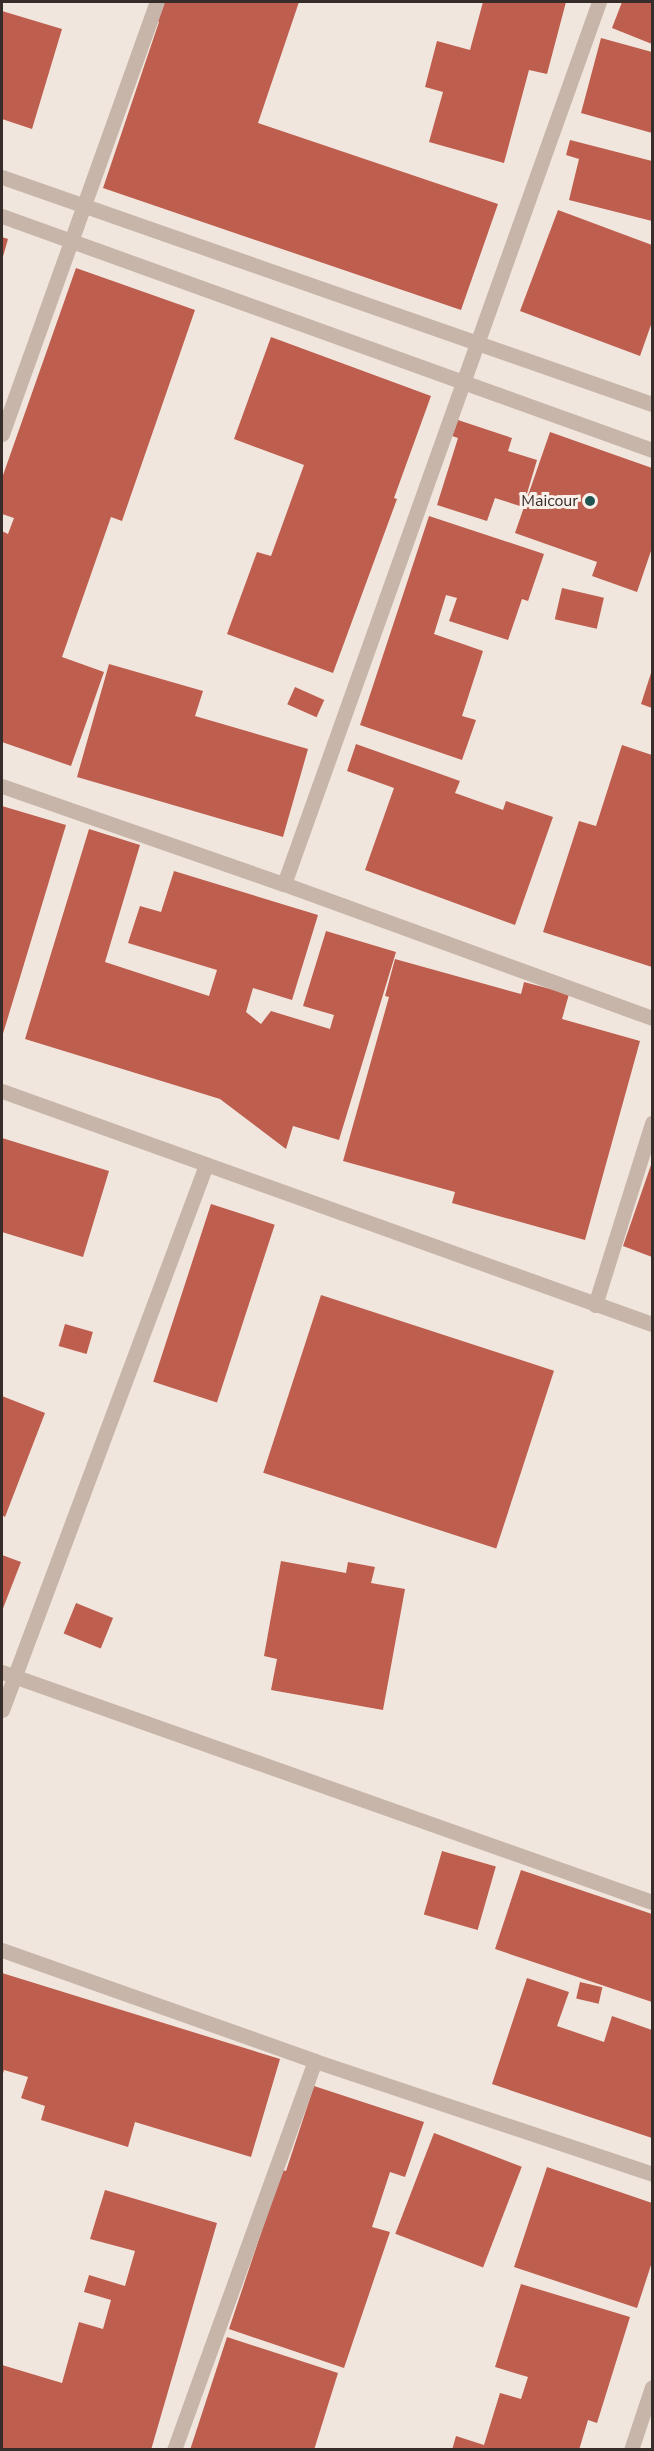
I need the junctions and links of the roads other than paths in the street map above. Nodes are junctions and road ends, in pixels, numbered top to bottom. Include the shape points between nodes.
1 (157, 2) edge
2 (599, 2) edge
3 (2, 177) edge
4 (83, 206) junction
5 (2, 216) edge
6 (69, 240) junction
7 (478, 343) junction
8 (464, 380) junction
9 (652, 404) edge
10 (2, 434) edge
11 (652, 450) edge
12 (2, 786) edge
13 (284, 884) junction
14 (652, 1017) edge
15 (2, 1091) edge
16 (652, 1123) edge
17 (206, 1165) junction
18 (595, 1305) junction
19 (652, 1324) edge
20 (8, 1674) edge
21 (2, 1710) edge
22 (652, 1902) edge
23 (2, 1950) edge
24 (315, 2061) junction
25 (652, 2174) edge
26 (652, 2386) edge
27 (174, 2450) edge
28 (631, 2450) edge

1 - 4 street
2 - 7 street
3 - 4 street
4 - 6 street
4 - 7 street
5 - 6 street
6 - 8 street
6 - 10 street
7 - 8 street
7 - 9 street
8 - 11 street
8 - 13 street
12 - 13 street
13 - 14 street
15 - 17 street
16 - 18 street
17 - 18 street
17 - 20 street
18 - 19 street
20 - 21 street
20 - 22 street
23 - 24 street
24 - 25 street
24 - 27 street
26 - 28 street

